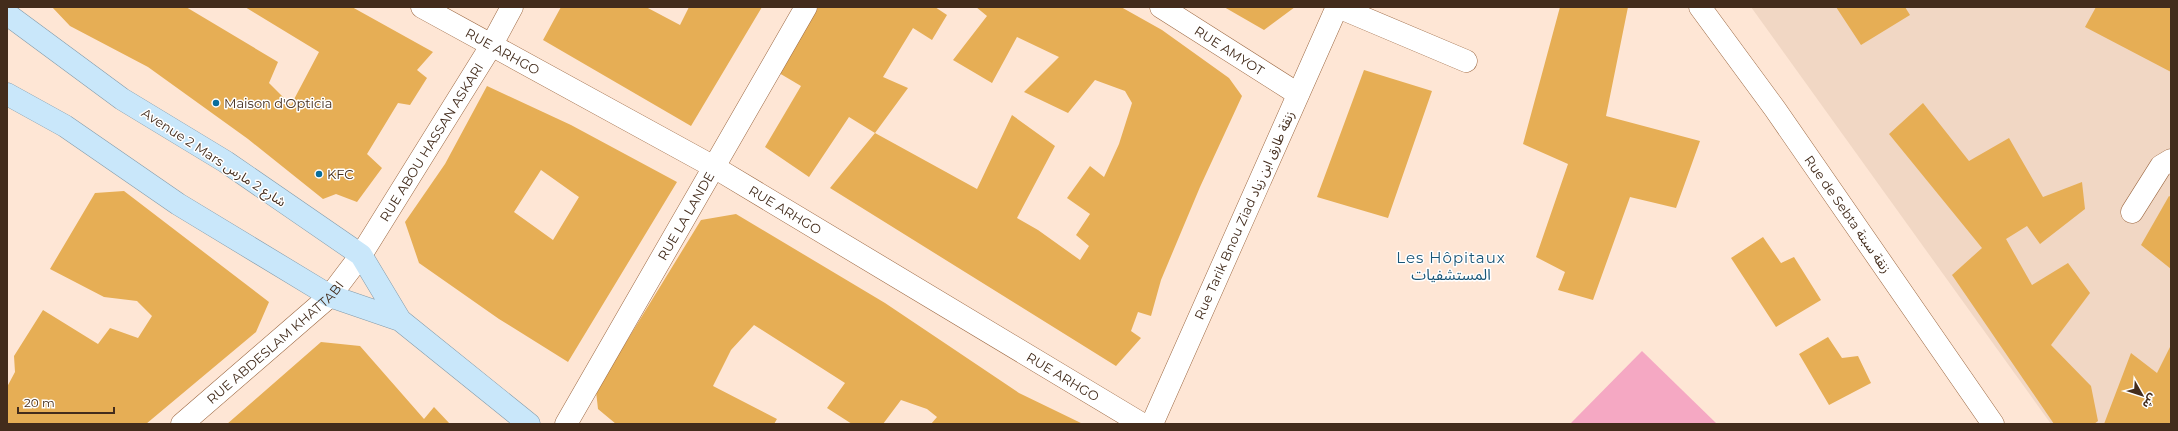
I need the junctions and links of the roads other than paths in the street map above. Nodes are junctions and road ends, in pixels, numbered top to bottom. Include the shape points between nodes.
1 (422, 7) edge
2 (512, 7) edge
3 (806, 7) edge
4 (1161, 7) edge
5 (1337, 7) edge
6 (1700, 7) edge
7 (7, 14) edge
8 (491, 46) junction
9 (1466, 61) dead end
10 (7, 94) edge
11 (1298, 94) junction
12 (2171, 160) edge
13 (714, 167) junction
14 (2132, 212) dead end
15 (361, 255) junction
16 (330, 296) junction
17 (400, 320) junction
18 (182, 424) edge
19 (529, 424) edge
20 (566, 424) edge
21 (1142, 424) edge
22 (1152, 424) edge
23 (1993, 424) edge

1 - 8 street, RUE ARHGO
2 - 8 street, RUE ABOU HASSAN ASKARI
3 - 13 street, RUE LA LANDE
4 - 11 street, RUE AMYOT
5 - 9 street
5 - 11 street, Rue Tarik Bnou Ziad زنقة طارق ابن زياد
6 - 23 street, Rue de Sebta زنقة سبتة via 1775,109
7 - 15 main road, Avenue 2 Mars شارع 2 مارس via 122,99 226,162
8 - 13 street, RUE ARHGO
8 - 15 street, RUE ABOU HASSAN ASKARI
10 - 16 main road, Avenue 2 Mars شارع 2 مارس via 65,126 178,204
11 - 22 street, Rue Tarik Bnou Ziad زنقة طارق ابن زياد
12 - 14 street via 2161,166
13 - 20 street, RUE LA LANDE
13 - 21 street, RUE ARHGO
15 - 16 street, RUE ABDESLAM KHATTABI
15 - 17 main road, Avenue 2 Mars شارع 2 مارس
16 - 17 main road, Avenue 2 Mars شارع 2 مارس
16 - 18 street, RUE ABDESLAM KHATTABI
17 - 19 main road, Avenue 2 Mars شارع 2 مارس

